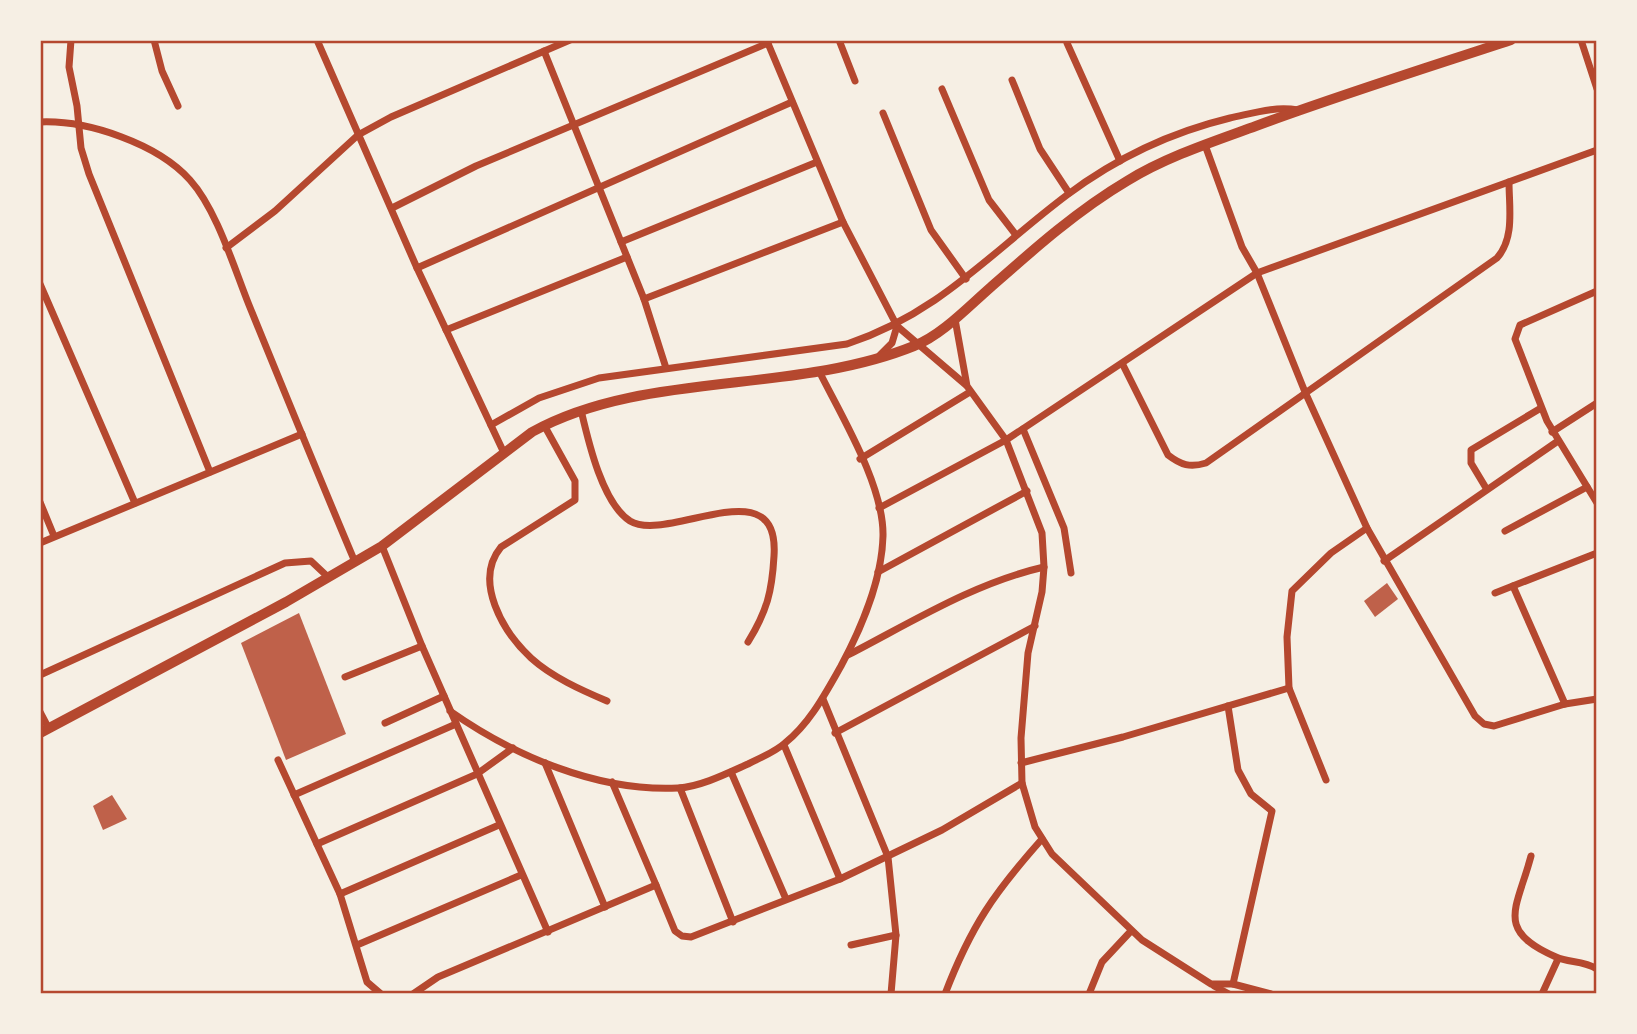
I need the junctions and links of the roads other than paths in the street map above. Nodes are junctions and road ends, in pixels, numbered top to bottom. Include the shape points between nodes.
1 (71, 40) edge
2 (154, 40) edge
3 (317, 40) edge
4 (570, 40) edge
5 (839, 40) edge
6 (1511, 40) edge
7 (1581, 40) edge
8 (767, 41) edge
9 (1067, 43) dead end
10 (544, 51) junction
11 (1012, 80) dead end
12 (855, 81) dead end
13 (942, 89) dead end
14 (1597, 89) edge
15 (792, 102) junction
16 (178, 106) dead end
17 (1300, 110) junction
18 (883, 113) dead end
19 (40, 122) edge
20 (77, 124) junction
21 (573, 125) junction
22 (358, 135) junction
23 (1205, 145) junction
24 (1597, 150) edge
25 (1120, 161) junction
26 (817, 162) junction
27 (1509, 181) junction
28 (598, 186) junction
29 (1069, 194) junction
30 (392, 208) junction
31 (843, 222) junction
32 (1016, 235) junction
33 (621, 242) junction
34 (226, 248) junction
35 (627, 257) junction
36 (417, 268) junction
37 (1256, 273) junction
38 (966, 279) junction
39 (40, 284) edge
40 (1597, 291) edge
41 (644, 299) junction
42 (955, 318) junction
43 (897, 326) junction
44 (446, 330) junction
45 (917, 345) junction
46 (877, 358) junction
47 (1123, 365) junction
48 (666, 368) junction
49 (820, 373) junction
50 (969, 389) junction
51 (1305, 392) junction
52 (1597, 403) edge
53 (1541, 408) junction
54 (581, 410) junction
55 (491, 425) junction
56 (544, 425) junction
57 (1023, 429) junction
58 (1552, 432) junction
59 (302, 434) junction
60 (1006, 440) junction
61 (1558, 441) junction
62 (504, 453) junction
63 (860, 459) junction
64 (210, 472) junction
65 (1587, 487) junction
66 (1486, 488) junction
67 (1027, 491) junction
68 (40, 502) edge
69 (135, 503) junction
70 (1597, 503) edge
71 (879, 508) junction
72 (1367, 528) junction
73 (1505, 531) dead end
74 (54, 536) junction
75 (40, 543) edge
76 (382, 546) junction
77 (1597, 553) edge
78 (1384, 561) junction
79 (355, 562) junction
80 (1044, 566) junction
81 (878, 572) junction
82 (1072, 573) dead end
83 (328, 578) junction
84 (1513, 586) junction
85 (1495, 593) dead end
86 (1035, 626) junction
87 (748, 642) dead end
88 (422, 646) junction
89 (846, 656) junction
90 (40, 675) edge
91 (345, 677) dead end
92 (1289, 688) junction
93 (444, 696) junction
94 (823, 699) junction
95 (1597, 699) edge
96 (607, 701) dead end
97 (1564, 704) junction
98 (1228, 706) junction
99 (450, 710) junction
100 (40, 712) edge
101 (386, 723) dead end
102 (456, 724) junction
103 (45, 731) edge
104 (835, 733) junction
105 (784, 745) junction
106 (513, 748) junction
107 (278, 760) dead end
108 (545, 763) junction
109 (1021, 763) junction
110 (731, 772) junction
111 (477, 774) junction
112 (1326, 780) dead end
113 (612, 782) junction
114 (1022, 782) junction
115 (680, 788) junction
116 (294, 795) junction
117 (499, 825) junction
118 (1042, 839) junction
119 (317, 844) junction
120 (888, 856) junction
121 (1531, 856) dead end
122 (521, 875) junction
123 (840, 879) junction
124 (656, 885) junction
125 (340, 894) junction
126 (786, 899) junction
127 (605, 907) junction
128 (733, 922) junction
129 (1131, 931) junction
130 (548, 932) junction
131 (895, 935) junction
132 (357, 945) junction
133 (851, 945) dead end
134 (1558, 959) junction
135 (1597, 969) edge
136 (1211, 984) junction
137 (1233, 984) junction
138 (381, 994) edge
139 (413, 994) edge
140 (891, 994) edge
141 (945, 994) edge
142 (1089, 994) edge
143 (1229, 994) edge
144 (1270, 994) edge
145 (1542, 994) edge

1 - 20 street via 69,66
2 - 16 street
3 - 22 street
4 - 10 street
5 - 12 street
6 - 17 main road
7 - 14 street
8 - 15 street
8 - 21 street
9 - 25 street
10 - 21 street
10 - 22 street
11 - 29 street via 1040,149
13 - 32 street via 989,200
15 - 26 street
15 - 28 street
17 - 23 main road
17 - 25 street via 1279,107 1205,124
18 - 38 street via 931,230
19 - 20 street
20 - 34 street via 149,149 173,164 192,182
20 - 64 street via 89,174
21 - 28 street
21 - 30 street
22 - 30 street
22 - 34 street via 275,211
23 - 37 street via 1221,195
23 - 42 main road via 1128,180 1083,210
24 - 27 street
25 - 29 street
26 - 31 street
26 - 33 street
27 - 37 street
27 - 51 street via 1509,233 1497,258
28 - 33 street
28 - 36 street
29 - 32 street
30 - 36 street
31 - 41 street
31 - 43 street
32 - 38 street
33 - 35 street
34 - 59 street
35 - 41 street
35 - 44 street
36 - 44 street
37 - 47 street
37 - 51 street
38 - 43 street
39 - 69 street
40 - 53 street via 1520,326 1515,339
41 - 48 street
42 - 45 main road
42 - 50 street
43 - 45 street
43 - 46 street via 892,343
43 - 48 street via 847,344
44 - 55 street
45 - 46 main road
45 - 50 street
46 - 49 main road
47 - 51 street via 1168,456 1188,466 1217,457
47 - 57 street
48 - 55 street via 572,385
49 - 54 main road via 674,392
49 - 63 street
50 - 60 street
50 - 63 street
51 - 72 street
52 - 58 street
53 - 58 street
53 - 66 street via 1471,450 1471,463
54 - 56 main road
54 - 87 street via 599,474 627,519 651,526 708,514 741,513 755,514 772,528 772,590
55 - 62 street
56 - 62 main road
56 - 96 street via 575,481 575,500 501,547 492,558 489,586 501,619 530,658
57 - 60 street
57 - 82 street via 1064,528
58 - 61 street
59 - 64 street
59 - 79 street
60 - 67 street
60 - 71 street
61 - 65 street
61 - 66 street
62 - 76 main road
63 - 71 street
64 - 69 street
65 - 70 street
65 - 73 street
66 - 78 street
67 - 80 street via 1042,533
67 - 81 street
68 - 74 street
69 - 74 street
71 - 81 street via 883,535
72 - 78 street
72 - 92 street via 1331,553 1292,591 1287,637
74 - 75 street
76 - 79 main road
76 - 88 street
77 - 84 street
78 - 97 street via 1484,724 1494,726
79 - 83 main road
80 - 86 street
80 - 89 street via 972,591
81 - 89 street
83 - 90 street via 311,561 285,563
83 - 103 main road
84 - 85 street
84 - 97 street
86 - 104 street
86 - 109 street via 1027,663
88 - 91 street
88 - 93 street
89 - 94 street
92 - 98 street
92 - 112 street
93 - 99 street
93 - 101 street
94 - 104 street
94 - 105 street
95 - 97 street
98 - 109 street
98 - 137 street via 1238,770 1251,794 1272,811
99 - 102 street
99 - 106 street
100 - 103 street
102 - 111 street
102 - 116 street
104 - 120 street
105 - 110 street
105 - 123 street
106 - 108 street
106 - 111 street
107 - 116 street
108 - 113 street
108 - 127 street
109 - 114 street
110 - 115 street
110 - 126 street
111 - 117 street
111 - 119 street
113 - 115 street
113 - 124 street
114 - 118 street
114 - 120 street
115 - 128 street
116 - 119 street
117 - 122 street
117 - 125 street
118 - 129 street via 1086,890
118 - 141 street via 981,914
119 - 125 street
120 - 123 street
120 - 131 street
121 - 134 street via 1515,917 1516,930
122 - 130 street
122 - 132 street
123 - 126 street
124 - 127 street
124 - 128 street via 675,931 682,936
125 - 132 street
126 - 128 street
127 - 130 street
129 - 136 street
129 - 142 street via 1102,962
130 - 139 street via 438,977
131 - 133 street
131 - 140 street
132 - 138 street via 367,982
134 - 135 street via 1576,959
134 - 145 street
136 - 137 street
136 - 143 street
137 - 144 street

